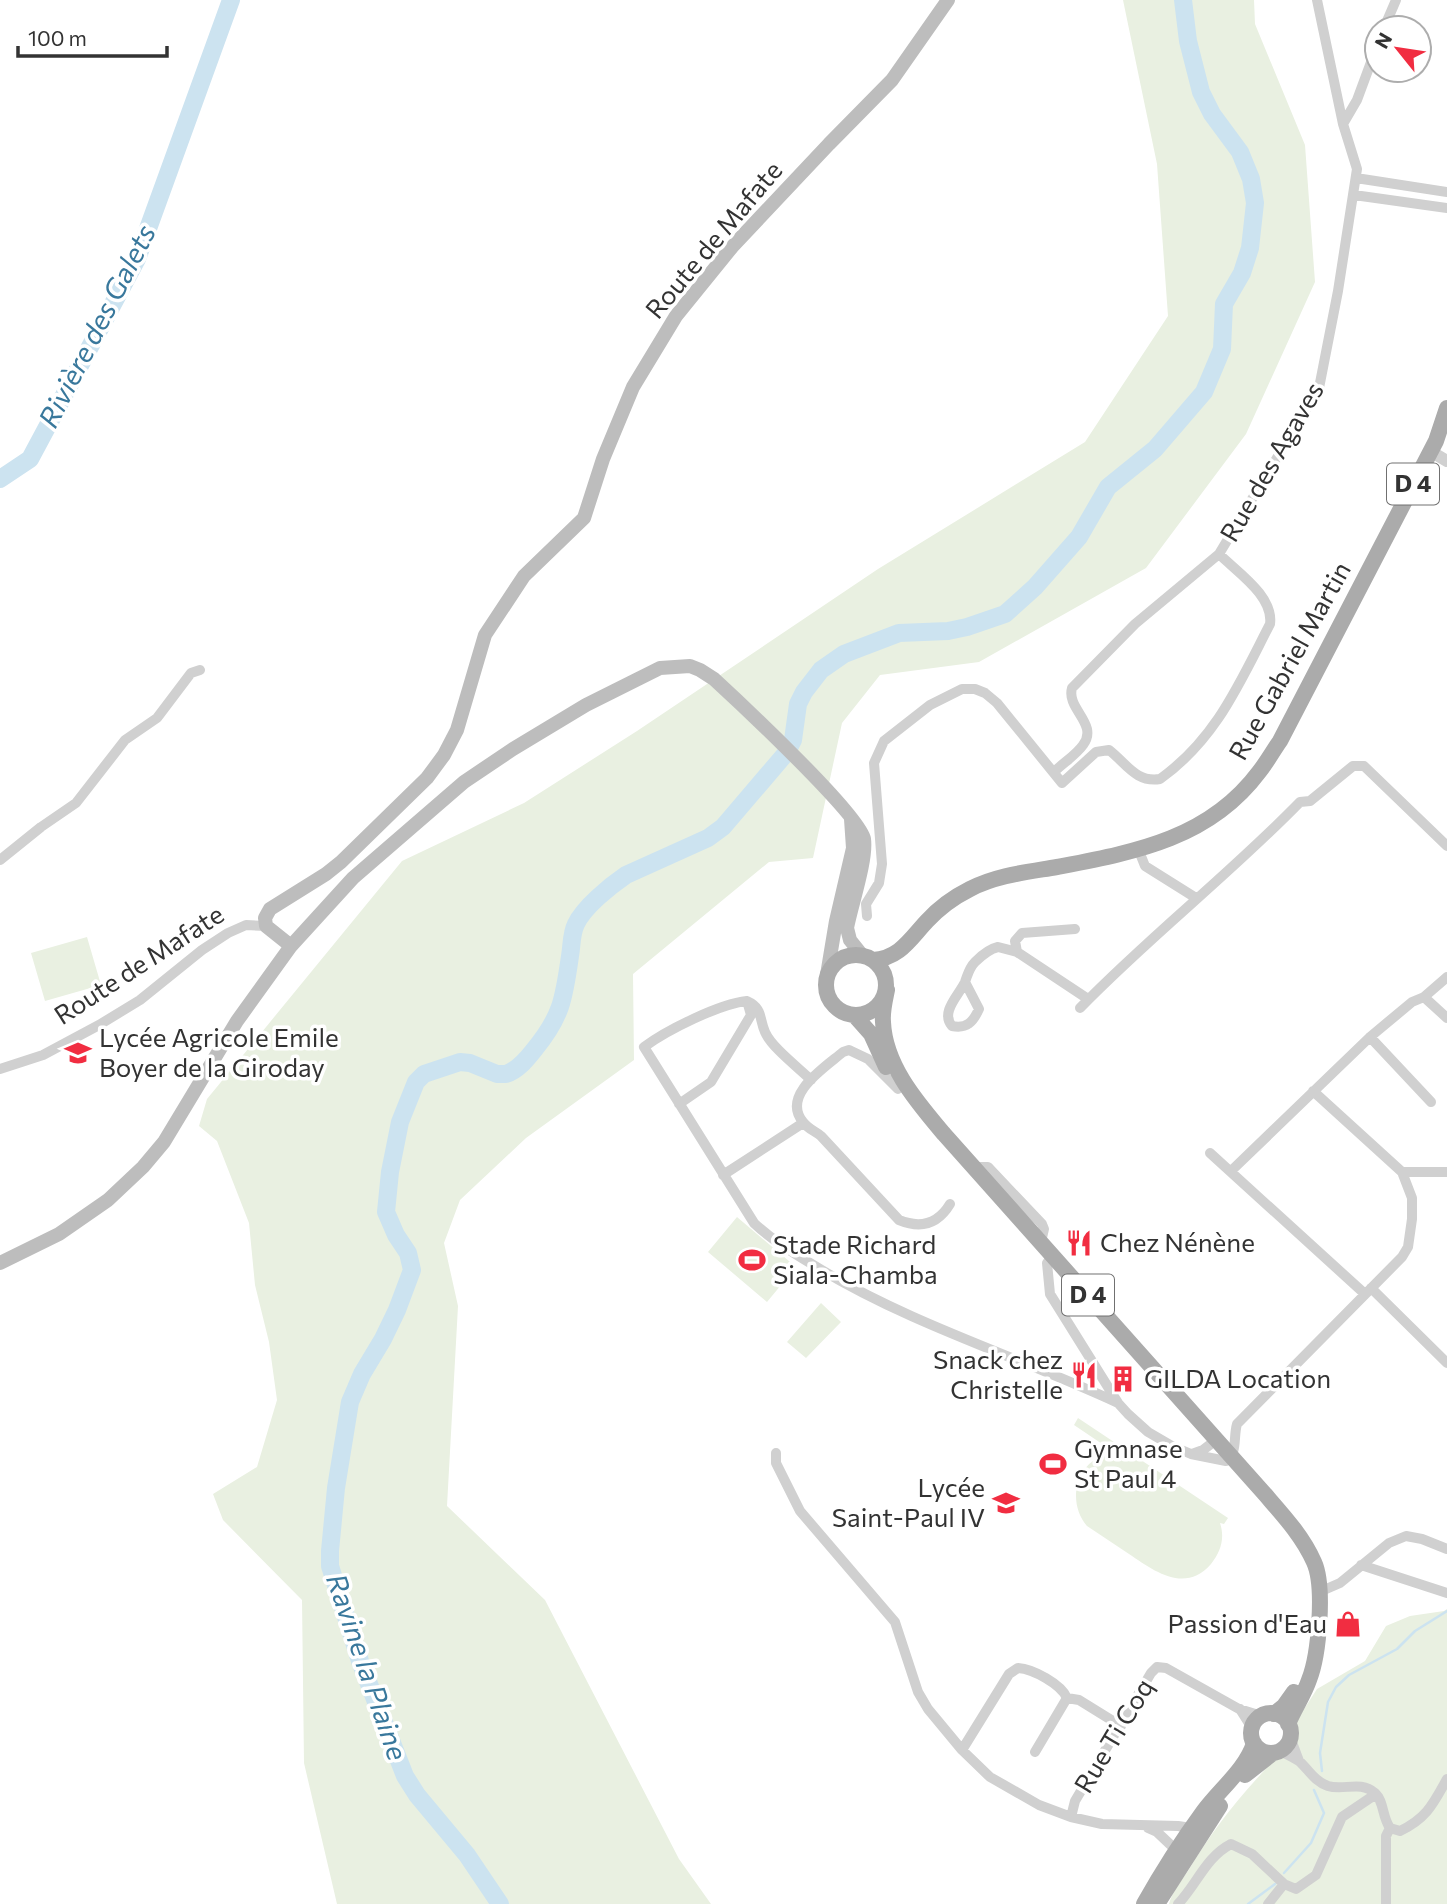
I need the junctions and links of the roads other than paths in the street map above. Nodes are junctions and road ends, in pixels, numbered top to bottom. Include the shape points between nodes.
1 (948, 0) edge
2 (1317, 0) edge
3 (1363, 84) edge
4 (1343, 124) junction
5 (1356, 178) junction
6 (1447, 192) edge
7 (1354, 195) junction
8 (1447, 208) edge
9 (1447, 408) edge
10 (1447, 436) edge
11 (1438, 456) edge
12 (1219, 554) junction
13 (200, 670) dead end
14 (1054, 772) junction
15 (850, 815) junction
16 (1447, 846) edge
17 (1139, 851) junction
18 (0, 860) edge
19 (1196, 898) junction
20 (866, 904) junction
21 (851, 907) junction
22 (867, 916) dead end
23 (836, 921) junction
24 (266, 926) junction
25 (1075, 929) dead end
26 (913, 939) junction
27 (291, 946) junction
28 (1017, 952) junction
29 (867, 957) junction
30 (827, 975) junction
31 (1447, 977) edge
32 (965, 982) dead end
33 (887, 986) junction
34 (1424, 997) junction
35 (1088, 999) junction
36 (1080, 1008) dead end
37 (756, 1014) junction
38 (855, 1016) junction
39 (1447, 1018) edge
40 (1370, 1037) junction
41 (0, 1069) edge
42 (811, 1080) junction
43 (898, 1089) junction
44 (1313, 1091) junction
45 (1431, 1102) dead end
46 (679, 1104) junction
47 (803, 1123) junction
48 (1210, 1153) dead end
49 (1231, 1171) junction
50 (1402, 1172) junction
51 (1447, 1172) edge
52 (723, 1175) junction
53 (950, 1204) dead end
54 (1050, 1260) junction
55 (0, 1263) edge
56 (1368, 1291) junction
57 (1447, 1363) edge
58 (1118, 1403) junction
59 (1214, 1442) junction
60 (776, 1453) dead end
61 (1191, 1454) junction
62 (1229, 1459) junction
63 (1447, 1549) edge
64 (1361, 1565) junction
65 (1316, 1593) junction
66 (1447, 1593) edge
67 (1067, 1698) junction
68 (1260, 1725) junction
69 (1121, 1726) junction
70 (1289, 1730) junction
71 (962, 1750) junction
72 (1035, 1752) dead end
73 (1276, 1752) junction
74 (1300, 1762) junction
75 (1447, 1779) edge
76 (1376, 1794) junction
77 (1071, 1817) junction
78 (1144, 1826) junction
79 (1390, 1828) junction
80 (1189, 1842) junction
81 (1284, 1884) junction
82 (1144, 1904) edge
83 (1157, 1904) edge
84 (1178, 1904) edge
85 (1268, 1904) edge
86 (1386, 1904) edge

1 - 24 main road, Route de Mafate via 892,80 732,247 676,316 633,387 584,518 524,576 485,635 457,730 444,755 427,778 341,862 270,909
2 - 4 street, Rue des Agaves
3 - 4 street
4 - 5 street, Rue des Agaves
5 - 6 street
5 - 7 street, Rue des Agaves
7 - 8 street
7 - 12 street, Rue des Agaves via 1319,388
9 - 11 main road, Rue Gabriel Martin / D 4
10 - 11 main road, Rue Gabriel Martin / D 4
11 - 17 main road, Rue Gabriel Martin / D 4 via 1387,533 1280,741 1259,772 1211,818
12 - 14 street, Rue des Agaves via 1135,624 1072,688 1071,702 1088,736
12 - 14 street via 1262,596 1271,614 1270,624 1218,722 1160,779 1135,775 1109,750 1096,752 1062,783
13 - 18 street via 191,673 157,718 125,740 76,803
14 - 20 street via 985,693 962,689 930,705 884,741 874,763 882,864
15 - 21 main road via 864,840
15 - 23 main road via 853,848
15 - 27 main road via 701,670 660,668 586,705 464,782 353,878
16 - 19 street via 1364,766 1353,766 1310,801 1300,802 1250,853
17 - 19 street via 1145,866
17 - 26 main road, Rue Gabriel Martin / D 4 via 989,881 948,902
19 - 35 street
20 - 21 street
20 - 22 street
21 - 23 street
21 - 29 main road via 848,935
23 - 30 main road
24 - 27 main road, Route de Mafate
24 - 41 street, Route de Mafate via 246,925 228,933 99,1025 43,1055
25 - 28 street via 1022,933 1015,941
26 - 29 main road, Rue Gabriel Martin / D 4 via 895,956
26 - 33 main road, Rue Gabriel Martin / D 4
27 - 55 main road via 237,1021 164,1142 143,1167 108,1200 59,1234
28 - 32 street via 992,949 974,963
28 - 35 street
29 - 30 main road via 851,954 841,958
29 - 33 main road via 881,968
30 - 38 main road via 828,998 834,1007
31 - 34 street
33 - 38 main road via 876,1009
33 - 54 main road, D 4 via 883,1024 907,1088 1041,1242
34 - 39 street
34 - 40 street
35 - 36 street
37 - 42 street via 771,1041
37 - 46 street via 711,1082
37 - 46 street via 758,1007 747,1001 710,1012 644,1047
38 - 43 main road, D 4 via 871,1034
40 - 44 street
40 - 45 street
42 - 43 street via 849,1050 868,1059
42 - 47 street via 796,1099
43 - 54 main road, D 4 via 925,1126
44 - 49 street
44 - 50 street
46 - 52 street
47 - 52 street
47 - 53 street via 821,1136 899,1220 929,1223 943,1216
48 - 49 street
49 - 56 street
50 - 51 street
50 - 56 street via 1412,1198 1408,1247
52 - 58 street via 770,1239 849,1286
54 - 58 street via 1050,1294
54 - 59 main road, D 4
56 - 57 street
56 - 62 street via 1237,1424
58 - 61 street via 1148,1432
59 - 61 street
59 - 62 main road, D 4
60 - 71 street via 776,1463 800,1511 895,1622 918,1692
61 - 62 street
62 - 65 main road, D 4 via 1297,1550
63 - 64 street via 1406,1536
64 - 65 street via 1340,1583
64 - 66 street
65 - 68 main road, D 4 via 1310,1659 1284,1706
65 - 70 main road, D 4 via 1320,1626 1314,1662
67 - 69 street via 1079,1700
67 - 71 street via 1063,1690 1028,1670 1014,1669
67 - 72 street
68 - 69 street, Rue Ti Coq via 1160,1666 1151,1673
68 - 70 main road via 1279,1716
68 - 73 main road via 1262,1751
68 - 80 main road, D 4 via 1250,1756
69 - 77 street, Rue Ti Coq via 1075,1801
70 - 73 main road, D 4 via 1288,1743
70 - 74 street
71 - 77 street via 1009,1789
73 - 74 street
73 - 80 main road, D 4 via 1241,1779
74 - 76 street via 1314,1779 1329,1786 1363,1786
75 - 79 street via 1430,1810 1416,1823 1401,1831
76 - 79 street
76 - 81 street via 1342,1817 1316,1875 1296,1889
77 - 78 street
78 - 80 street
78 - 80 street via 1178,1826
79 - 86 street via 1386,1836
80 - 82 main road, D 4
80 - 83 main road, D 4
81 - 84 street via 1252,1854 1231,1844 1205,1866
81 - 85 street

